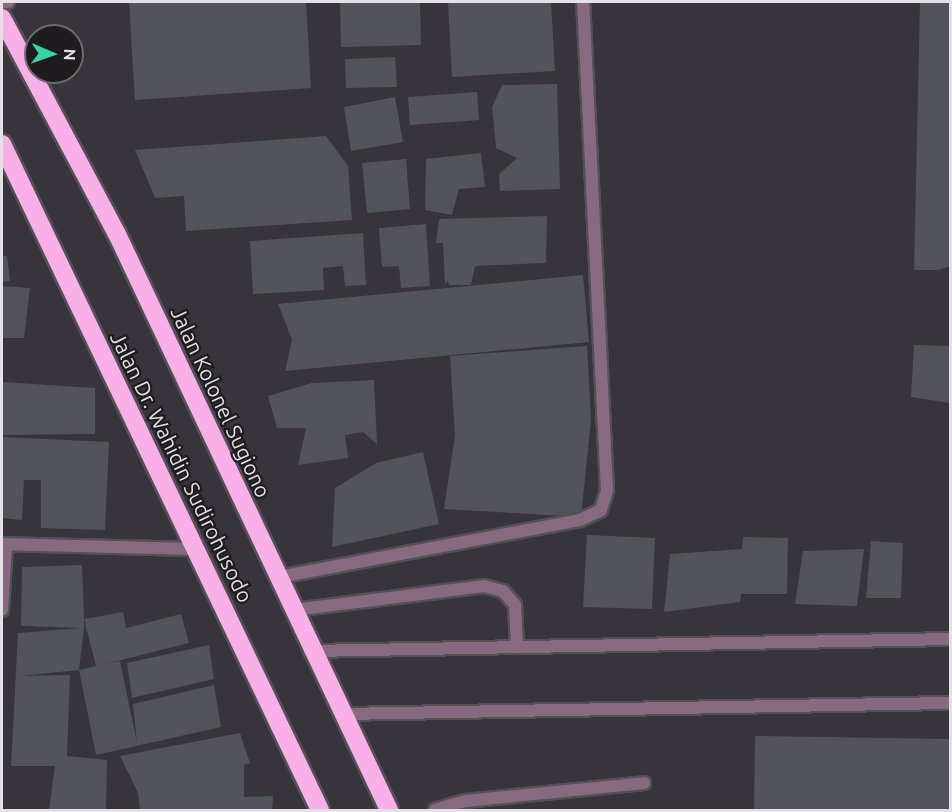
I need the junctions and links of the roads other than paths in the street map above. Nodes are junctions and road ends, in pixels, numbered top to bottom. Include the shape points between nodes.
1 (2, 2) edge
2 (8, 2) edge
3 (583, 2) edge
4 (2, 18) edge
5 (2, 144) edge
6 (4, 544) edge
7 (197, 549) junction
8 (279, 577) junction
9 (2, 610) edge
10 (294, 610) junction
11 (951, 639) edge
12 (517, 648) junction
13 (310, 651) junction
14 (951, 703) edge
15 (342, 714) junction
16 (644, 783) dead end
17 (320, 810) edge
18 (389, 810) edge
19 (435, 810) edge

1 - 2 street
3 - 8 street via 607,490 601,510 580,520
4 - 8 highway, Jalan Kolonel Sugiono via 117,234
5 - 7 highway, Jalan Dr. Wahidin Sudirohusodo
6 - 7 street
6 - 9 street
7 - 17 highway, Jalan Dr. Wahidin Sudirohusodo
8 - 10 highway, Jalan Kolonel Sugiono
10 - 12 street via 484,586 503,591 514,604
10 - 13 highway, Jalan Kolonel Sugiono
11 - 12 street
12 - 13 street
13 - 15 highway, Jalan Kolonel Sugiono
14 - 15 street
15 - 18 highway, Jalan Kolonel Sugiono
16 - 19 street via 465,801

